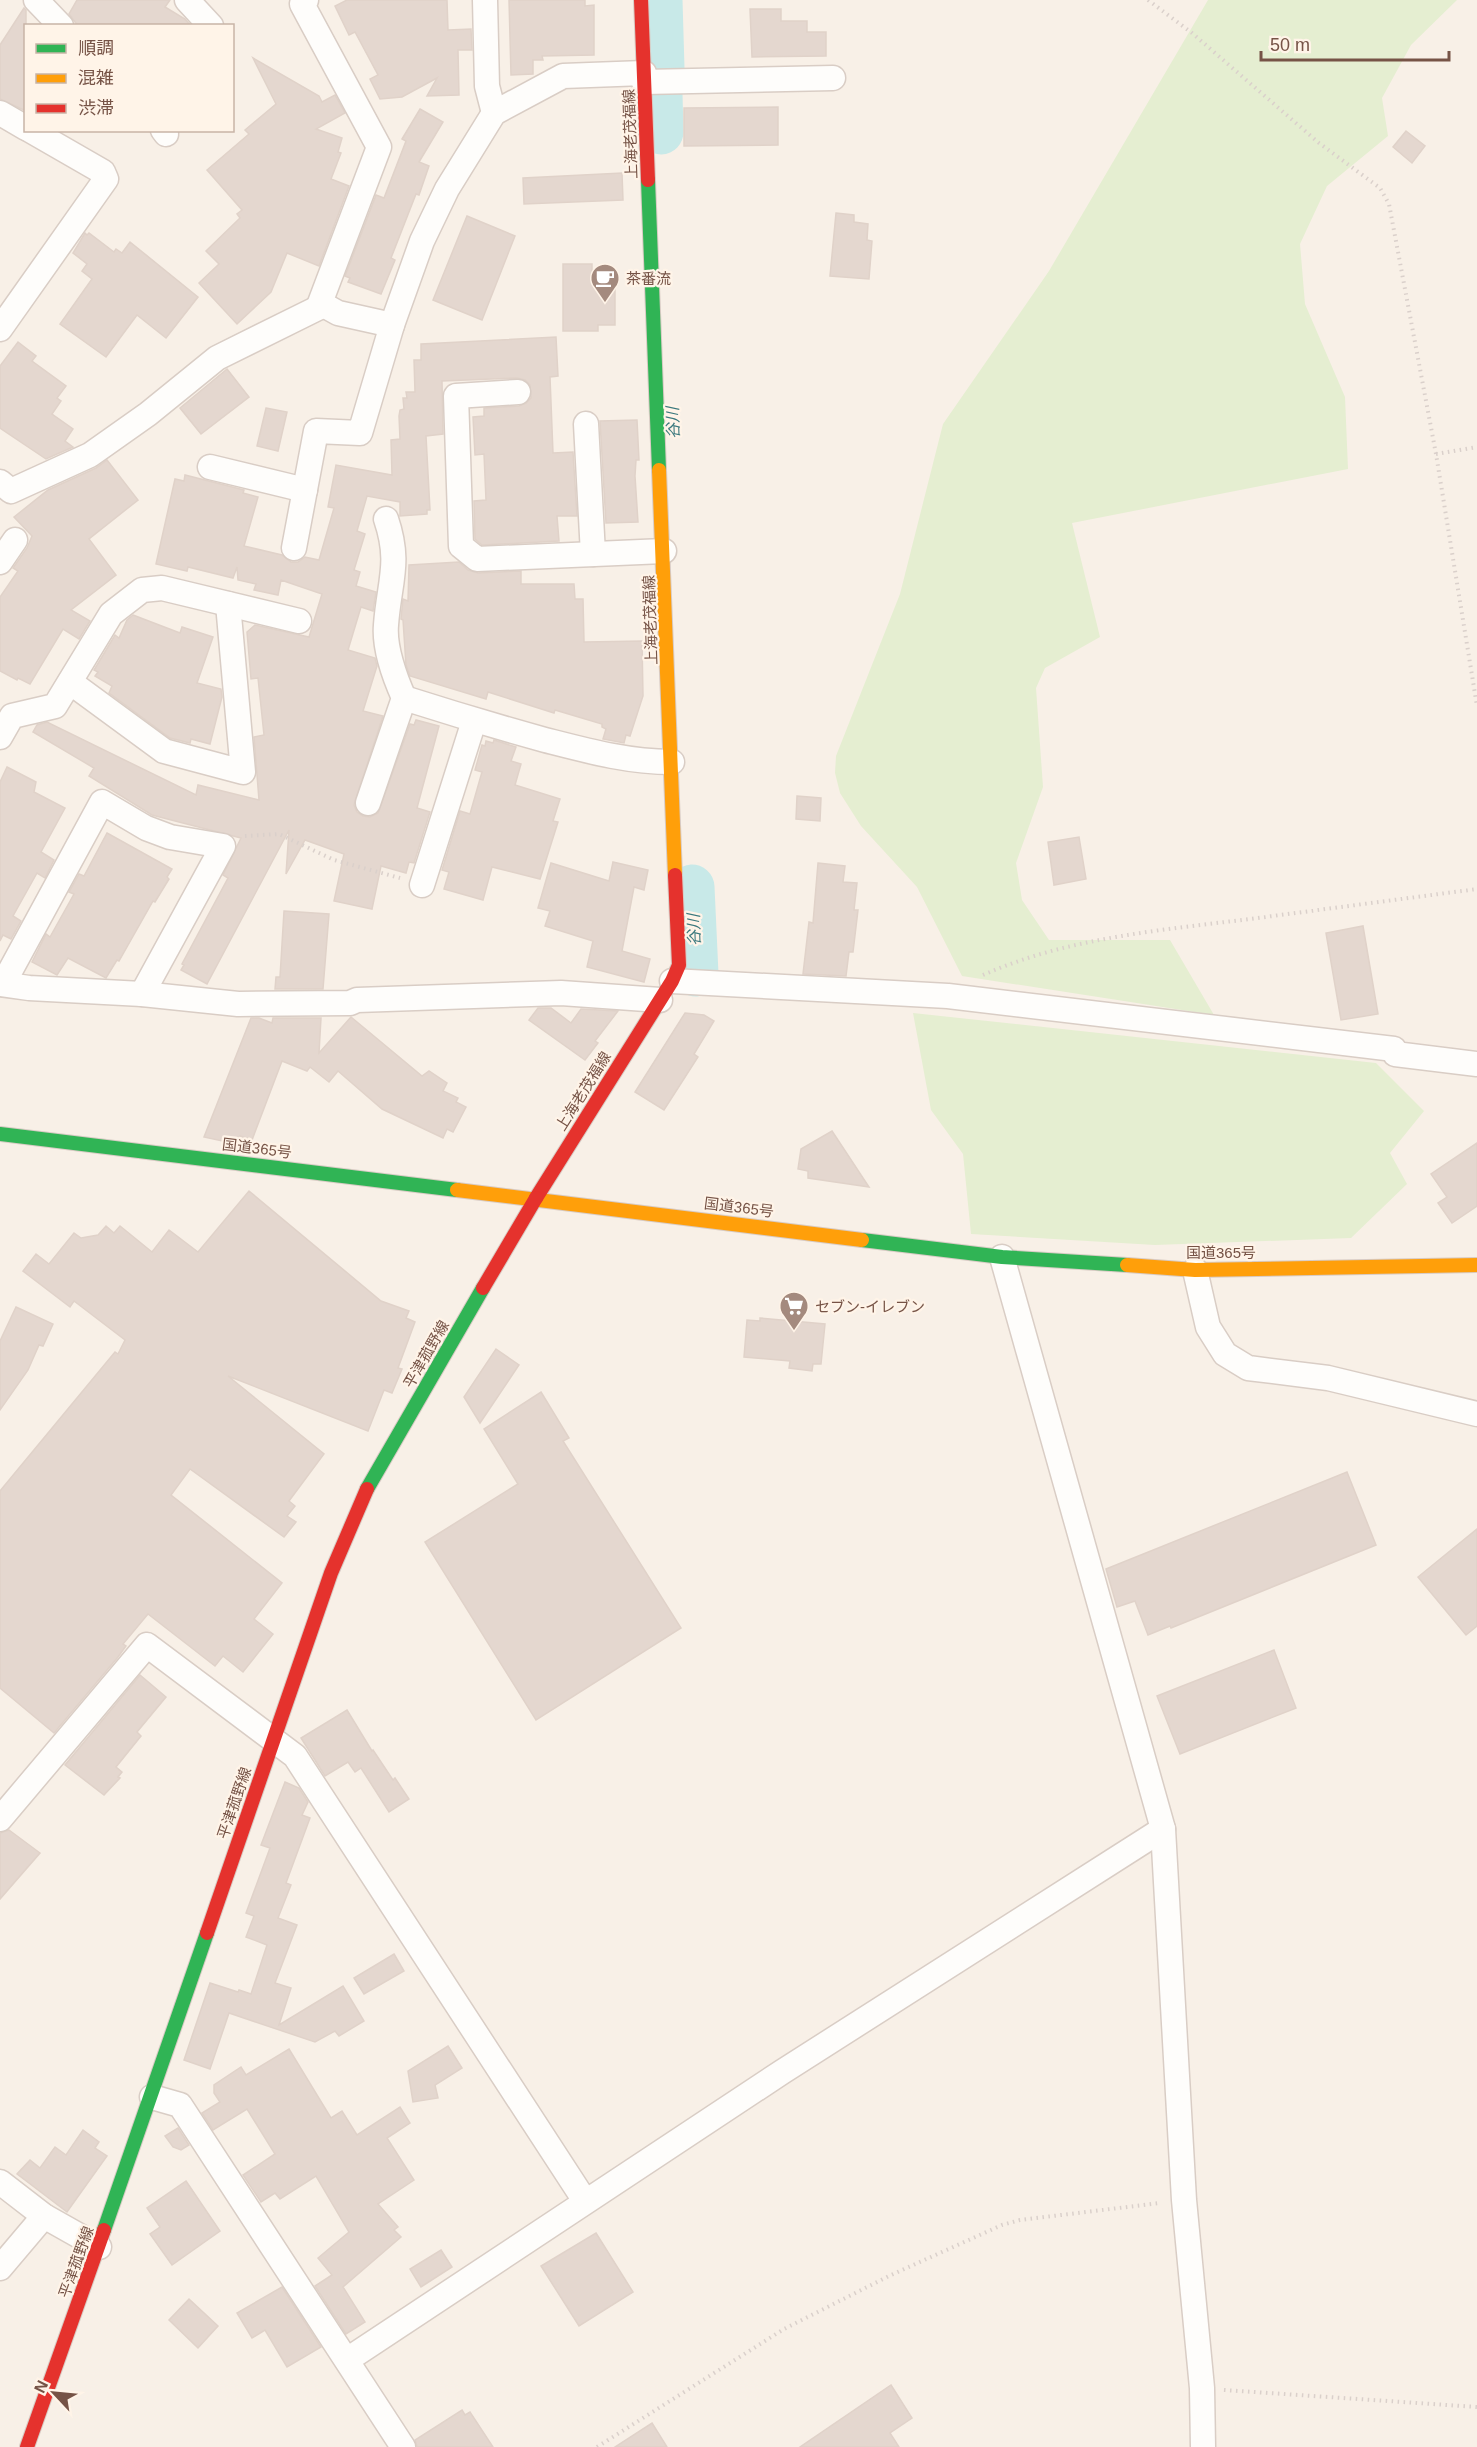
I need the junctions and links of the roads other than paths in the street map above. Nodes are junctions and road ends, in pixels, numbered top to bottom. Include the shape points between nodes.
1 (36, 0) edge
2 (187, 0) edge
3 (306, 0) edge
4 (485, 0) edge
5 (641, 0) edge
6 (59, 24) edge
7 (209, 24) edge
8 (833, 78) dead end
9 (652, 79) junction
10 (0, 113) edge
11 (494, 113) junction
12 (24, 127) edge
13 (33, 132) edge
14 (324, 305) junction
15 (392, 325) junction
16 (0, 329) edge
17 (518, 392) dead end
18 (586, 424) dead end
19 (210, 467) dead end
20 (0, 482) edge
21 (305, 490) junction
22 (386, 519) dead end
23 (15, 540) dead end
24 (294, 548) dead end
25 (664, 551) junction
26 (593, 554) junction
27 (0, 562) edge
28 (228, 604) junction
29 (299, 621) dead end
30 (70, 682) junction
31 (404, 698) junction
32 (6, 713) edge
33 (474, 721) junction
34 (0, 737) edge
35 (672, 762) junction
36 (368, 803) dead end
37 (422, 885) road end
38 (1, 984) edge
39 (666, 991) junction
40 (142, 994) junction
41 (1477, 1064) edge
42 (0, 1134) edge
43 (536, 1198) junction
44 (1002, 1257) junction
45 (1477, 1265) edge
46 (1195, 1270) junction
47 (1477, 1414) edge
48 (272, 1740) junction
49 (0, 1819) edge
50 (1163, 1829) junction
51 (152, 2097) junction
52 (0, 2182) edge
53 (585, 2201) junction
54 (44, 2216) junction
55 (99, 2247) junction
56 (0, 2268) edge
57 (347, 2360) junction
58 (27, 2447) edge
59 (403, 2447) edge
60 (1203, 2447) edge

1 - 6 street
2 - 7 street
3 - 14 street via 302,4 379,147 320,303
4 - 11 street via 487,86
5 - 9 main road, 上海老茂福線
8 - 9 street
9 - 11 street via 563,76
9 - 25 main road, 上海老茂福線
10 - 12 street
11 - 15 street via 447,189 422,241
13 - 16 street via 103,172 106,179
14 - 15 street via 338,313
14 - 20 street via 217,358 90,455 11,491
15 - 21 street via 360,433 316,431
17 - 26 street via 456,396 461,546 477,559
18 - 26 street
19 - 21 street
21 - 24 street
22 - 31 street via 395,567 386,628 394,677
23 - 27 street
25 - 26 street
25 - 35 main road, 上海老茂福線
28 - 29 street
28 - 30 street via 162,588 142,590 111,614
28 - 30 street via 243,772 164,751
30 - 32 street via 55,706
31 - 33 street
31 - 36 street
32 - 34 street
33 - 35 street via 602,755
33 - 37 street
35 - 39 main road, 上海老茂福線 via 679,965
38 - 40 street
38 - 40 street via 102,802 170,837 223,846
39 - 40 street via 238,1004
39 - 41 street via 948,996 1394,1049 1395,1054
39 - 43 main road, 上海老茂福線
42 - 43 main road, 国道365号
43 - 44 main road, 国道365号
43 - 48 main road, 平津菰野線 via 372,1478 331,1573
44 - 46 main road, 国道365号
44 - 50 street
45 - 46 main road, 国道365号
46 - 47 street via 1208,1327 1225,1354 1248,1368 1328,1378
48 - 49 street via 147,1645
48 - 51 main road, 平津菰野線
48 - 53 street via 295,1756
50 - 53 street
50 - 60 street via 1184,2200 1202,2388
51 - 55 main road, 平津菰野線
51 - 57 street via 180,2105
52 - 54 street
53 - 57 street
54 - 55 street
54 - 56 street
55 - 58 main road, 平津菰野線
57 - 59 street

